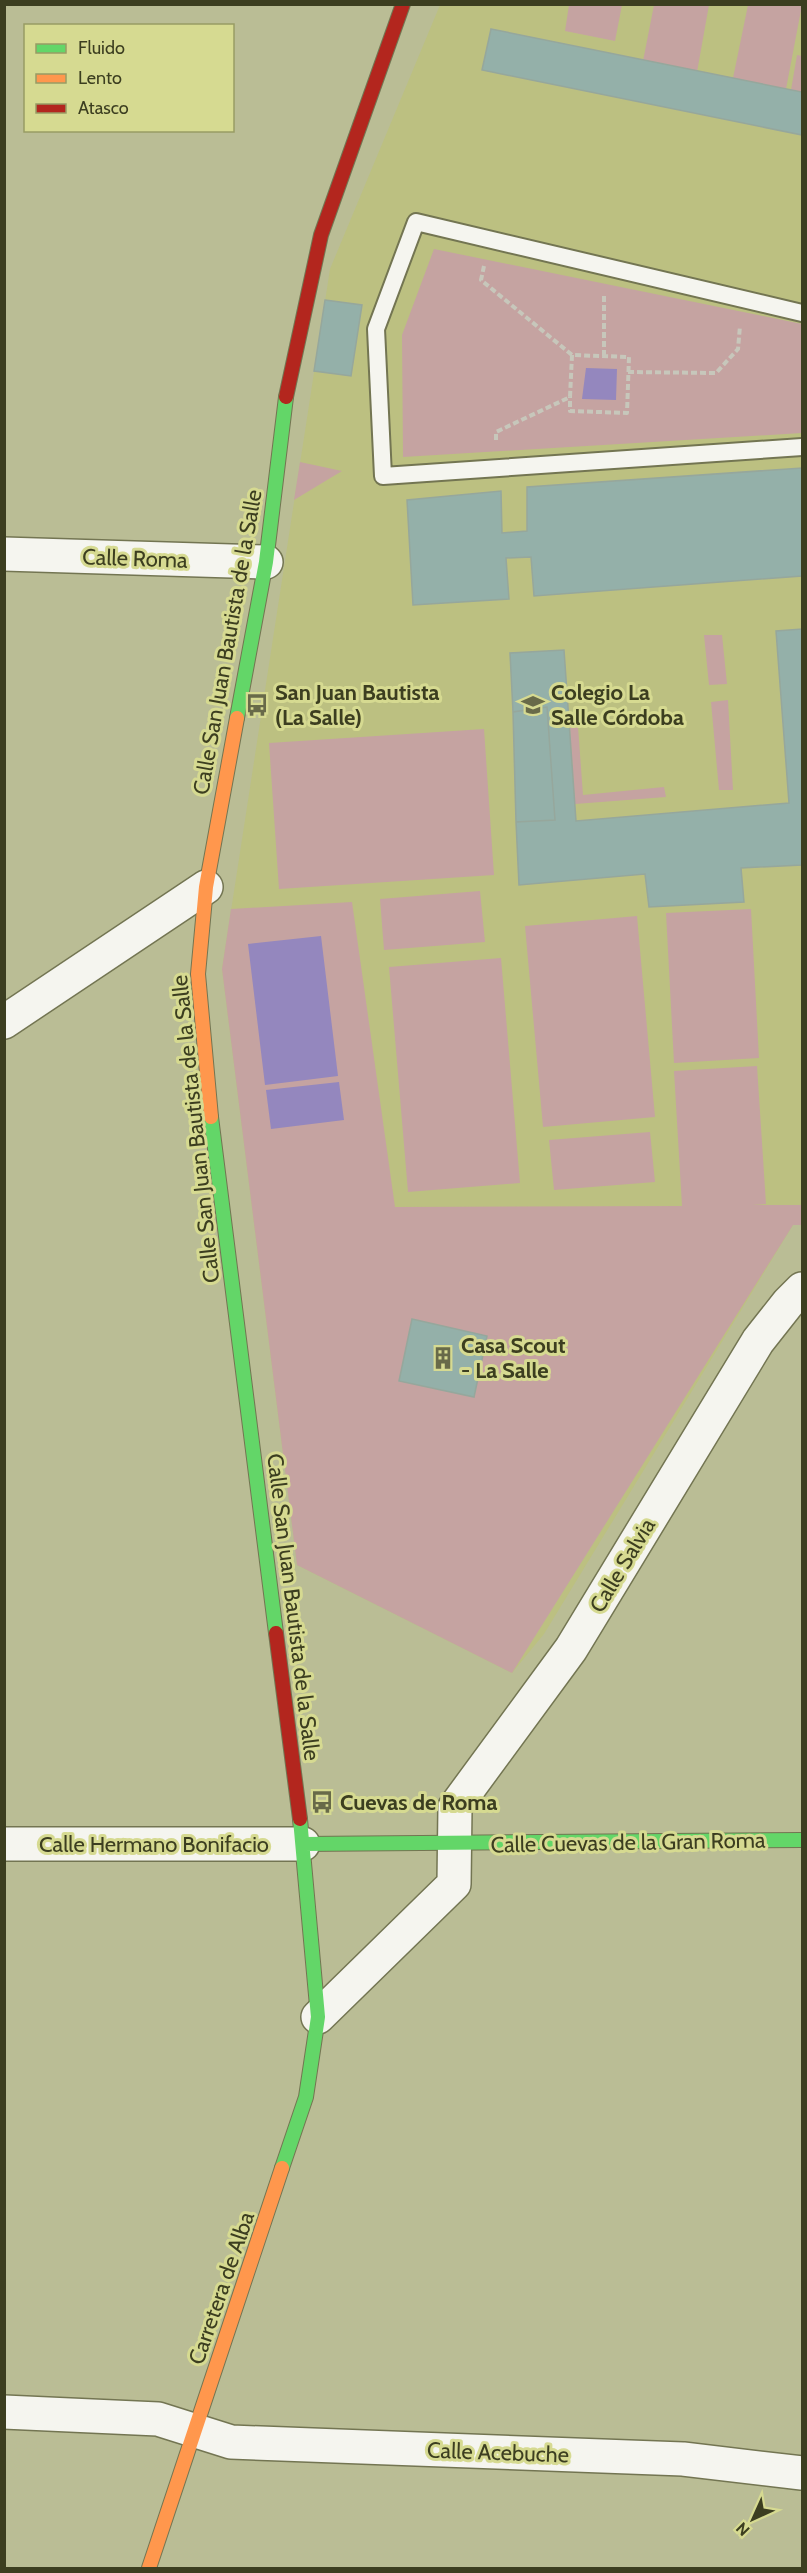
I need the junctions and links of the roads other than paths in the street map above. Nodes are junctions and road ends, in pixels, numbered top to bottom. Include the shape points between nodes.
1 (403, 4) edge
2 (802, 313) edge
3 (802, 447) edge
4 (4, 554) edge
5 (266, 562) junction
6 (206, 887) junction
7 (4, 1022) edge
8 (802, 1289) edge
9 (802, 1840) edge
10 (4, 1844) edge
11 (303, 1844) junction
12 (454, 1844) junction
13 (318, 2017) junction
14 (4, 2412) edge
15 (195, 2431) junction
16 (802, 2473) edge
17 (149, 2568) edge

1 - 5 street, Calle San Juan Bautista de la Salle via 321,235 287,391
2 - 3 lane via 416,222 376,329 383,476
4 - 5 street, Calle Roma
5 - 6 street, Calle San Juan Bautista de la Salle
6 - 7 street
6 - 11 street, Calle San Juan Bautista de la Salle via 198,974 212,1131
8 - 12 street, Calle Salvia via 758,1341 572,1649 455,1807
9 - 12 street, Calle Cuevas de la Gran Roma
10 - 11 street, Calle Hermano Bonifacio
11 - 12 street, Calle Cuevas de la Gran Roma
11 - 13 street, Calle San Juan Bautista de la Salle
12 - 13 street via 454,1884
13 - 15 street, Carretera de Alba via 306,2097
14 - 15 street, Calle Acebuche via 158,2419
15 - 16 street, Calle Acebuche via 231,2442 682,2459
15 - 17 street, Carretera de Alba

